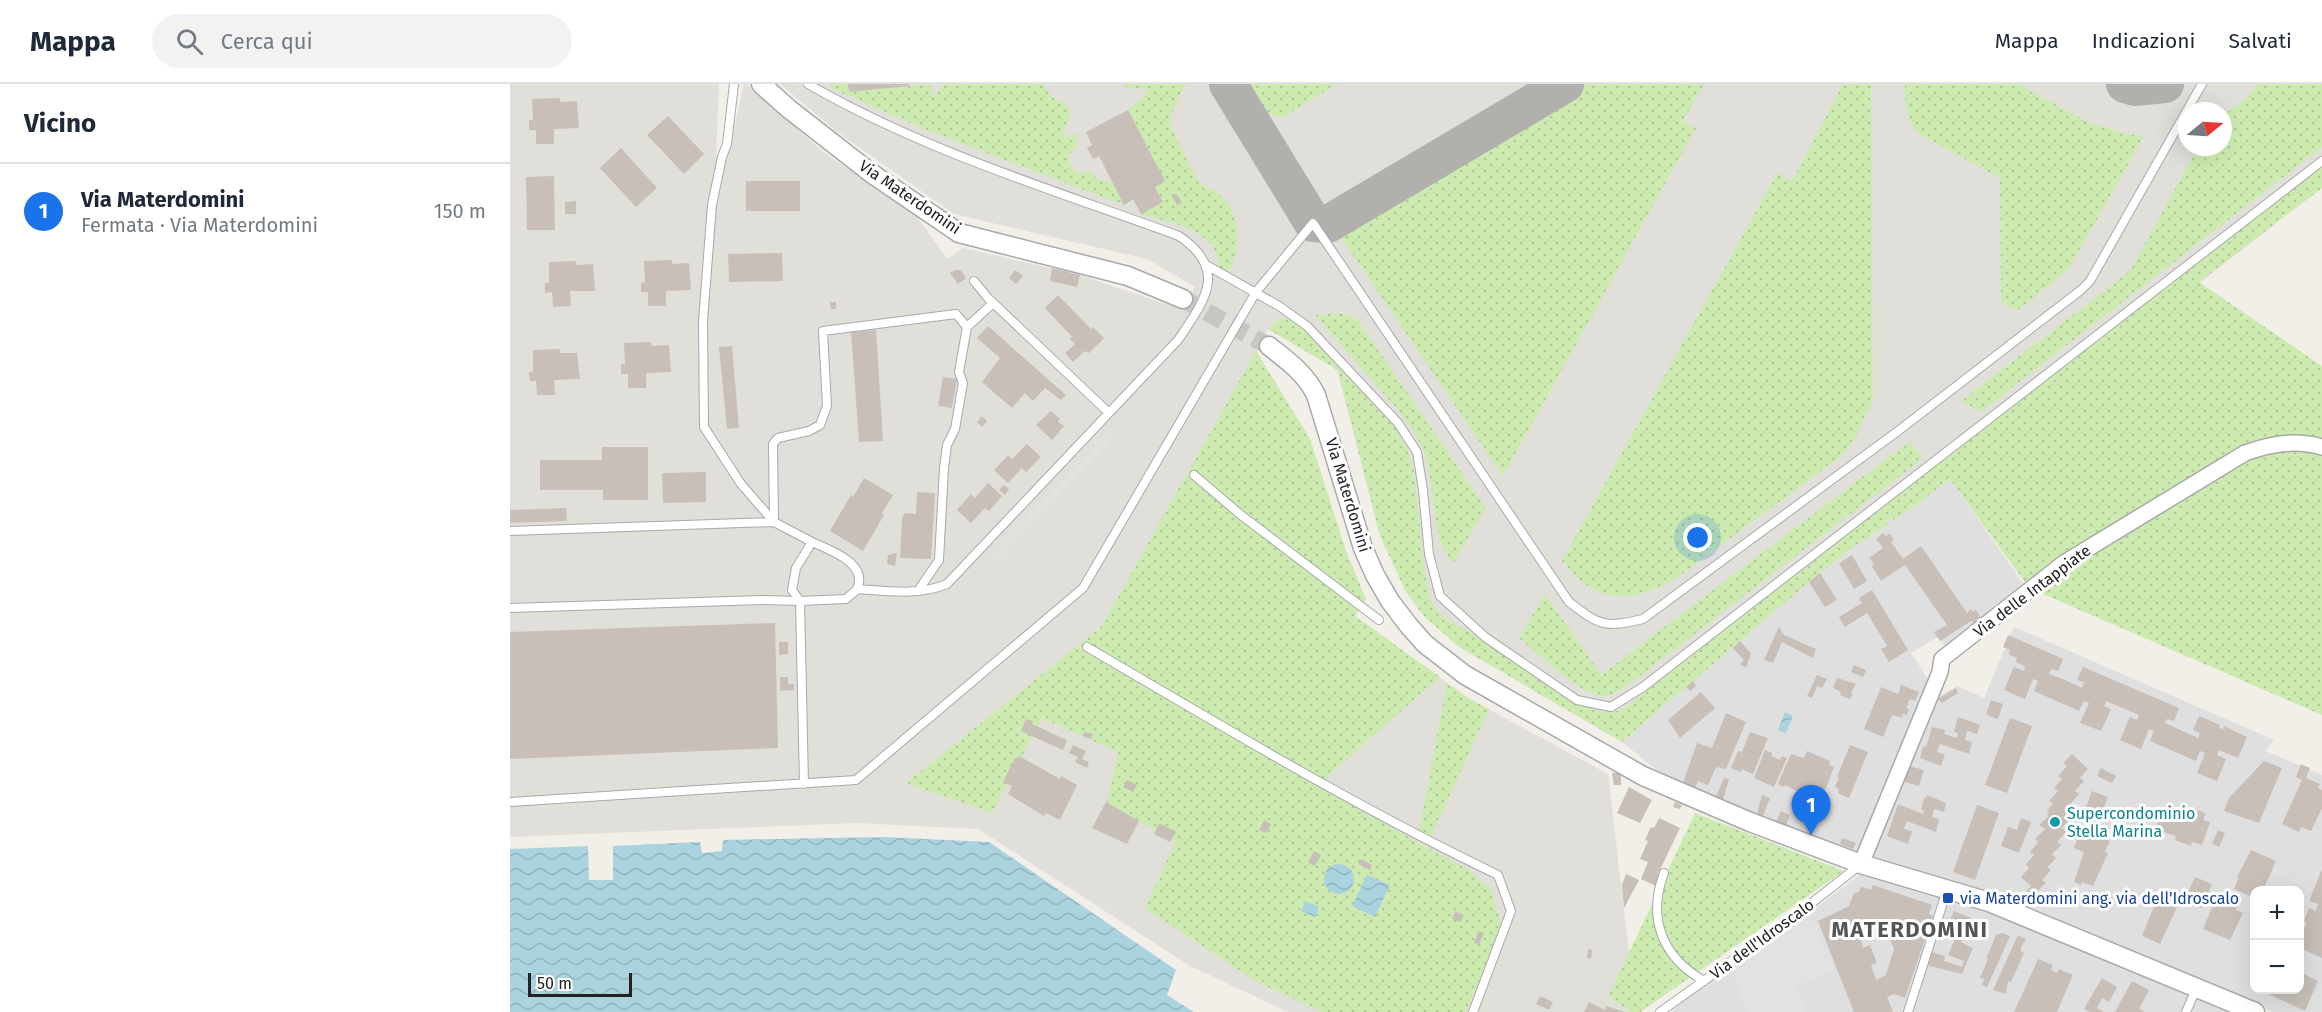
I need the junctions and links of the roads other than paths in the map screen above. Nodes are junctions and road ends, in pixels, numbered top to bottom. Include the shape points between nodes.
1 (733, 84) edge
2 (761, 84) edge
3 (808, 84) edge
4 (2202, 84) edge
5 (2322, 161) edge
6 (1208, 266) junction
7 (974, 281) dead end
8 (1256, 292) junction
9 (1183, 299) tunnel mouth
10 (993, 303) junction
11 (968, 327) junction
12 (1269, 346) tunnel mouth
13 (1109, 413) junction
14 (2322, 447) edge
15 (1194, 475) dead end
16 (774, 522) junction
17 (510, 531) edge
18 (812, 542) junction
19 (857, 589) junction
20 (918, 591) junction
21 (800, 601) junction
22 (510, 608) edge
23 (1379, 620) dead end
24 (1087, 647) dead end
25 (804, 784) junction
26 (510, 802) edge
27 (1861, 864) junction
28 (1664, 873) dead end
29 (1948, 889) junction
30 (1704, 981) junction
31 (2197, 988) junction
32 (2243, 1010) edge
33 (1473, 1012) edge
34 (1660, 1012) edge
35 (1908, 1012) edge
36 (2186, 1012) edge

1 - 16 lane via 727,144 712,205 704,321 704,427 741,484
2 - 9 street, Via Materdomini via 871,172 959,233 1128,276
3 - 6 lane via 892,128 1179,236 1197,248
4 - 8 lane via 2090,281 2081,290 1643,619 1619,625 1591,619 1569,602 1313,223
5 - 8 lane via 1643,687 1611,707 1577,700 1485,637 1440,596 1429,554 1417,453 1398,423 1307,326
6 - 8 lane
6 - 13 lane via 1208,288 1178,340
7 - 10 lane
8 - 25 lane via 1083,588 856,780
10 - 11 lane
10 - 13 lane
11 - 16 lane via 956,314 823,331 827,406 820,424 778,438 772,444
11 - 20 lane via 959,372 963,383 956,429 947,445 944,468 939,560
12 - 27 street, Via Materdomini via 1295,366 1317,395 1363,548 1390,601 1425,644 1465,675 1643,776
13 - 20 lane via 948,584
14 - 27 street, Via delle Intappiate via 2288,443 2245,453 2064,563 1942,659
15 - 23 lane
16 - 17 lane
16 - 18 lane
18 - 19 lane via 851,562 858,573
18 - 21 lane via 796,568 792,590
19 - 20 lane
19 - 21 lane via 846,599
21 - 22 lane
21 - 25 lane
24 - 33 lane via 1324,786 1497,875 1512,912
25 - 26 lane
27 - 29 street, Via Materdomini
27 - 30 lane, Via dell'Idroscalo
28 - 30 lane via 1656,908 1664,940 1688,972
29 - 31 street, Via Materdomini via 1989,902
29 - 35 lane
30 - 34 lane, Via dell'Idroscalo
31 - 32 street, Via Materdomini
31 - 36 lane

